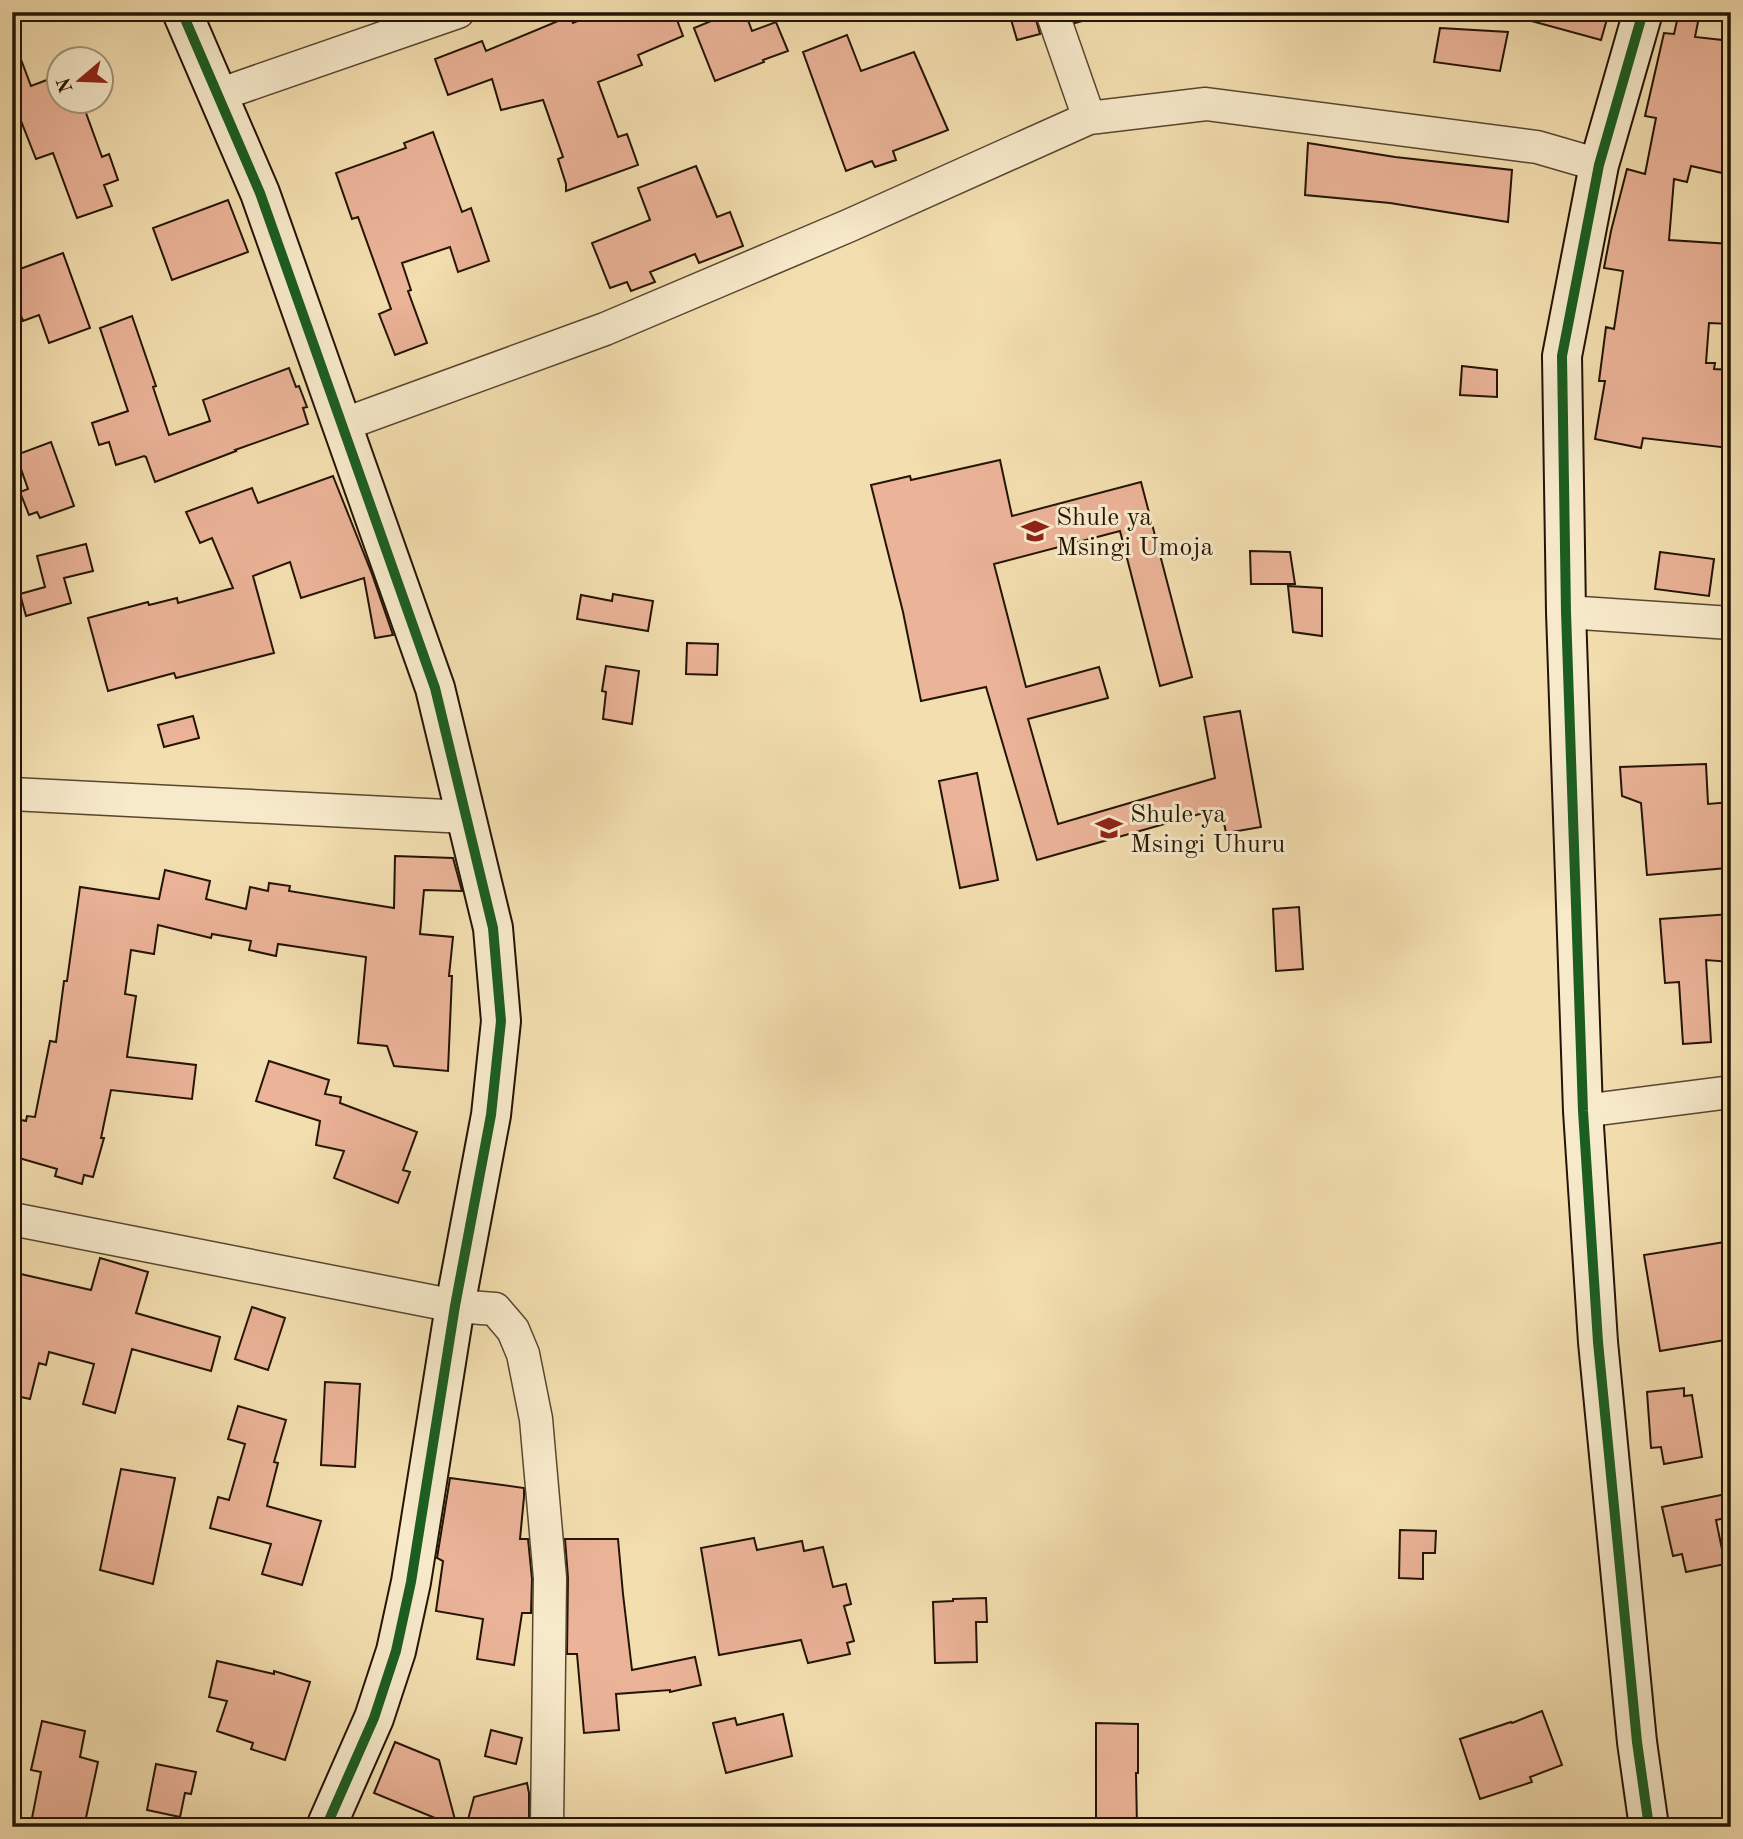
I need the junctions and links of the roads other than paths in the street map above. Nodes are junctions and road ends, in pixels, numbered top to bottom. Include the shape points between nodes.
1 (182, 12) edge
2 (458, 12) edge
3 (1052, 12) edge
4 (1643, 12) edge
5 (218, 95) junction
6 (1089, 118) junction
7 (1599, 165) junction
8 (342, 425) junction
9 (1566, 612) junction
10 (1731, 623) edge
11 (12, 794) edge
12 (466, 817) junction
13 (1731, 1092) edge
14 (1583, 1111) junction
15 (12, 1219) edge
16 (455, 1306) junction
17 (326, 1827) edge
18 (547, 1827) edge
19 (1649, 1827) edge

1 - 5 street
2 - 5 street
3 - 6 street
4 - 7 street
5 - 8 street via 260,193
6 - 7 street via 1206,104 1537,147
6 - 8 street via 605,329
7 - 9 street via 1562,356
8 - 12 street via 435,688
9 - 10 street
9 - 14 street
11 - 12 street
12 - 16 street via 493,928 501,1021 491,1115
13 - 14 street
14 - 19 street via 1598,1342
15 - 16 street
16 - 17 street via 396,1651 374,1718
16 - 18 street via 495,1309 513,1330 523,1354 536,1419 550,1578

